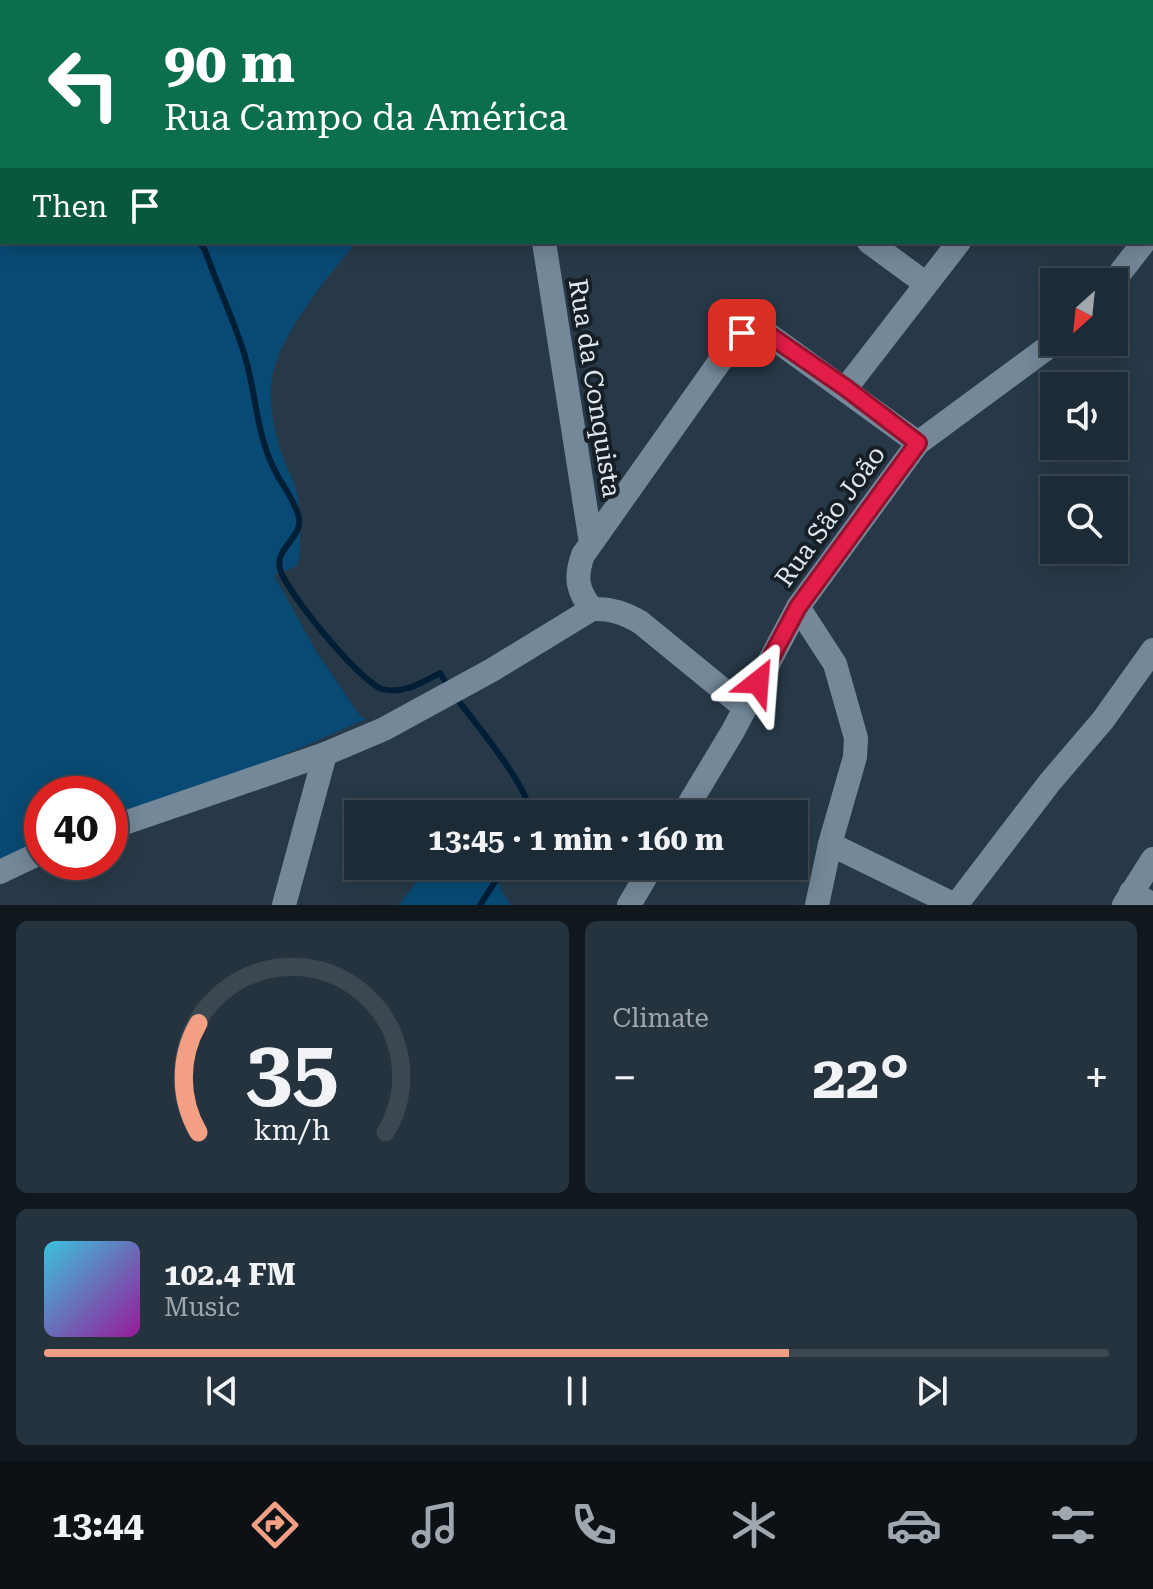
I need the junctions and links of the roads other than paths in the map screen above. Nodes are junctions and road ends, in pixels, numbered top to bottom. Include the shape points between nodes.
1 (544, 244) edge
2 (872, 244) edge
3 (957, 244) edge
4 (1142, 244) edge
5 (1124, 268) edge
6 (925, 283) junction
7 (1040, 353) edge
8 (846, 388) junction
9 (918, 443) junction
10 (591, 543) junction
11 (798, 607) junction
12 (592, 609) junction
13 (1153, 650) edge
14 (744, 707) junction
15 (325, 754) junction
16 (691, 800) edge
17 (128, 822) edge
18 (830, 844) junction
19 (1153, 859) edge
20 (24, 861) edge
21 (0, 872) edge
22 (644, 880) edge
23 (1128, 898) edge
24 (284, 905) edge
25 (629, 905) edge
26 (817, 905) edge
27 (955, 905) edge
28 (1153, 905) edge

1 - 10 street, Rua da Conquista
2 - 6 street
3 - 6 street
4 - 5 street
6 - 8 street
7 - 9 street, Rua São João
8 - 9 street
8 - 10 street via 765,332 742,333
9 - 11 street, Rua São João
10 - 12 street via 578,569 578,584
11 - 14 street, Rua São João
11 - 18 street via 835,664 856,738
12 - 14 street via 624,613 640,622
12 - 15 street via 398,722
13 - 27 street
14 - 16 street, Rua São João
15 - 17 street
15 - 24 street
18 - 26 street
18 - 27 street
19 - 23 street
20 - 21 street
22 - 25 street
23 - 28 street

